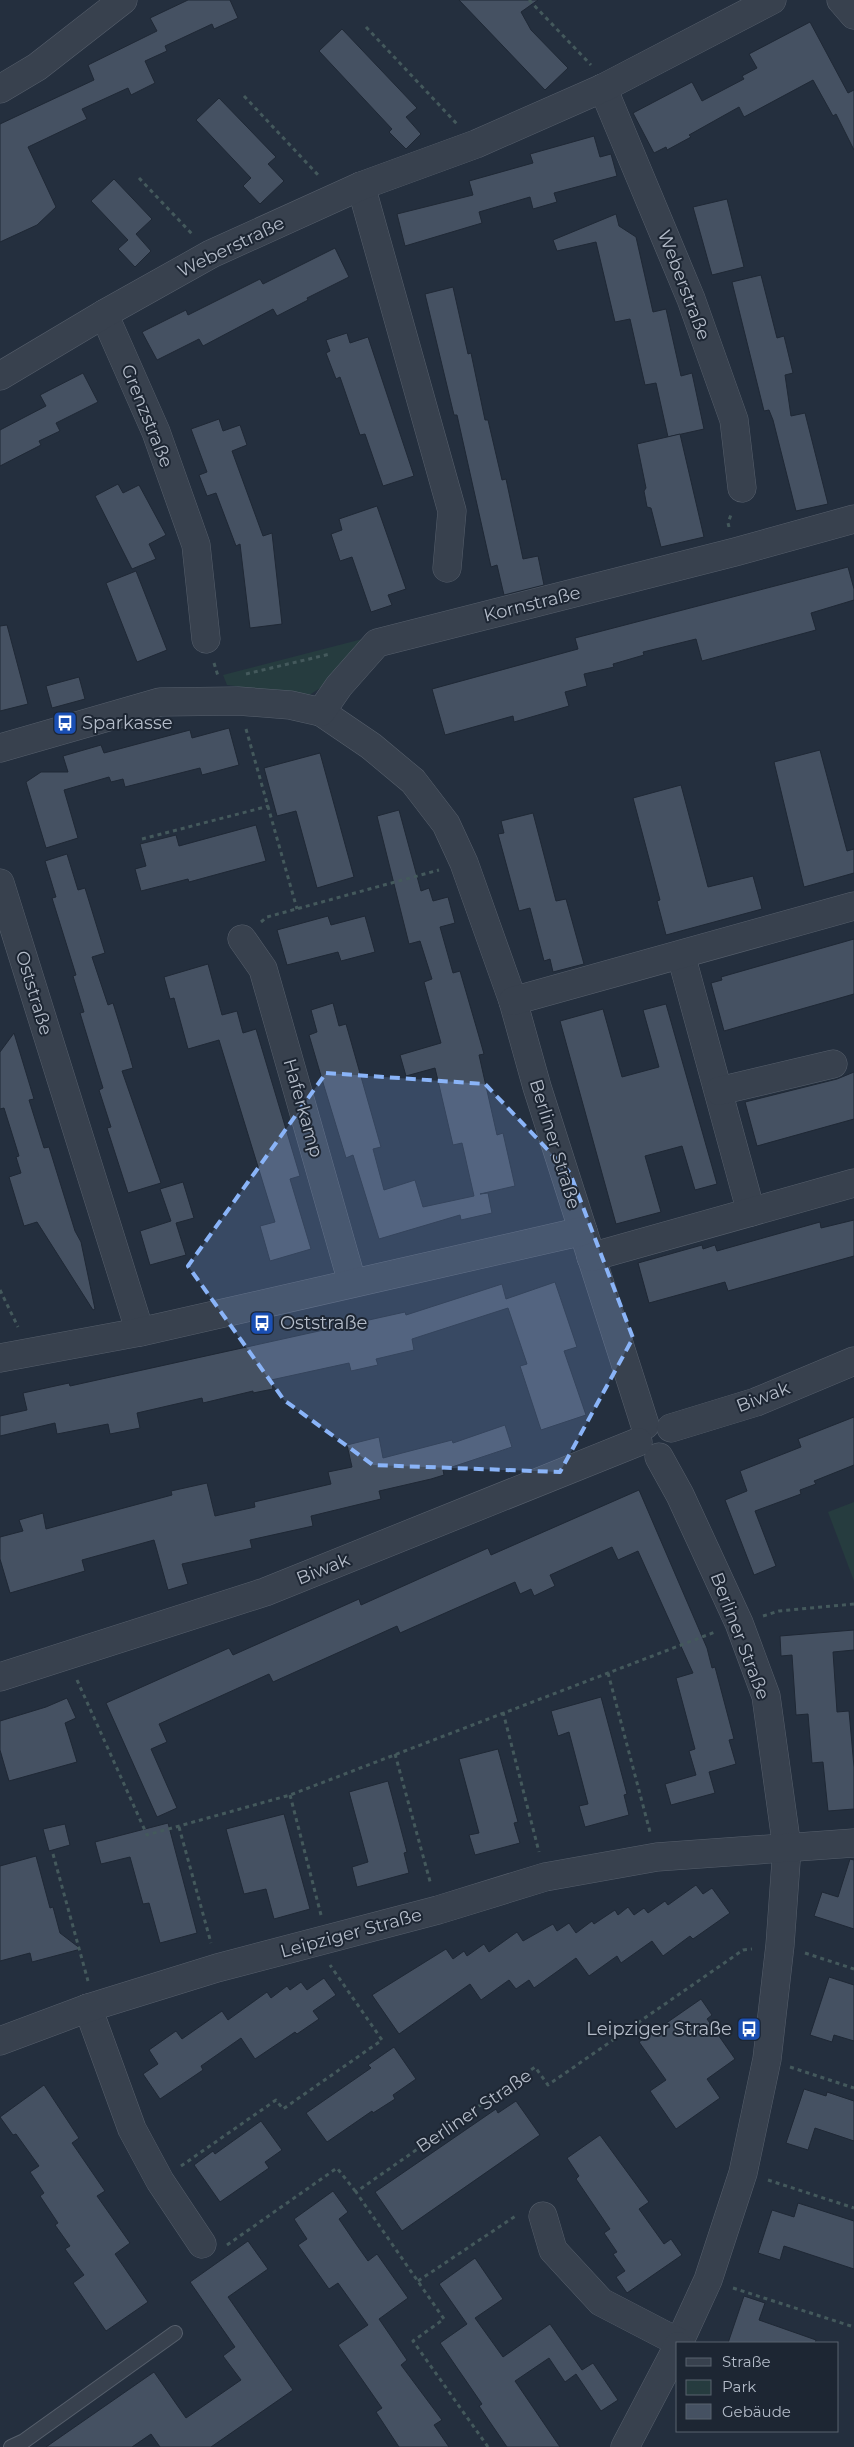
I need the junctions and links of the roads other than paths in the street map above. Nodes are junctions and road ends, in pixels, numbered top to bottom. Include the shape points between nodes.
1 (122, 0) edge
2 (772, 0) edge
3 (841, 0) edge
4 (854, 15) edge
5 (603, 88) junction
6 (0, 89) edge
7 (349, 191) junction
8 (104, 314) junction
9 (0, 376) edge
10 (742, 488) road end
11 (854, 519) edge
12 (447, 568) dead end
13 (206, 639) road end
14 (321, 712) junction
15 (0, 748) edge
16 (0, 883) edge
17 (854, 906) edge
18 (242, 940) road end
19 (681, 956) junction
20 (513, 1001) junction
21 (833, 1064) dead end
22 (719, 1091) junction
23 (854, 1183) edge
24 (751, 1212) junction
25 (583, 1231) junction
26 (591, 1257) junction
27 (352, 1282) junction
28 (140, 1332) junction
29 (0, 1358) edge
30 (854, 1361) edge
31 (653, 1438) junction
32 (0, 1677) edge
33 (854, 1843) edge
34 (787, 1848) junction
35 (88, 2008) junction
36 (0, 2041) edge
37 (543, 2216) road end
38 (202, 2244) road end
39 (175, 2332) dead end
40 (676, 2342) edge
41 (680, 2342) edge
42 (676, 2350) edge
43 (0, 2442) edge
44 (7, 2447) edge
45 (11, 2447) edge
46 (625, 2447) edge

1 - 6 street via 37,67
2 - 5 street, Weberstraße
3 - 4 street
5 - 7 street, Weberstraße via 476,144
5 - 10 street, Weberstraße via 691,299 734,420
7 - 8 street, Weberstraße via 211,254
7 - 12 street via 452,510
8 - 9 street
8 - 13 street, Grenzstraße via 156,432 196,545
11 - 14 street, Kornstraße via 377,643
14 - 15 street via 238,688 160,702
14 - 20 street, Berliner Straße via 371,746 413,781 446,824 464,863
16 - 28 street, Oststraße
17 - 19 street
18 - 27 street, Haferkamp via 263,969
19 - 20 street
19 - 22 street
20 - 25 street, Berliner Straße
21 - 22 street
22 - 24 street
23 - 24 street
24 - 26 street
25 - 26 street, Berliner Straße
25 - 27 street
26 - 31 street, Berliner Straße
27 - 28 street
28 - 29 street
30 - 31 street, Biwak via 756,1402
31 - 32 street, Biwak via 265,1592
31 - 34 street, Berliner Straße via 738,1623 766,1696
33 - 34 street, Leipziger Straße
34 - 35 street, Leipziger Straße via 657,1857 545,1877 438,1910 217,1968
34 - 41 street, Berliner Straße via 768,2059 744,2173 708,2280
35 - 36 street, Leipziger Straße
35 - 38 street via 132,2129 160,2180
37 - 40 street via 553,2250 601,2302
39 - 45 lane via 24,2441
42 - 46 street, Berliner Straße
43 - 44 lane

